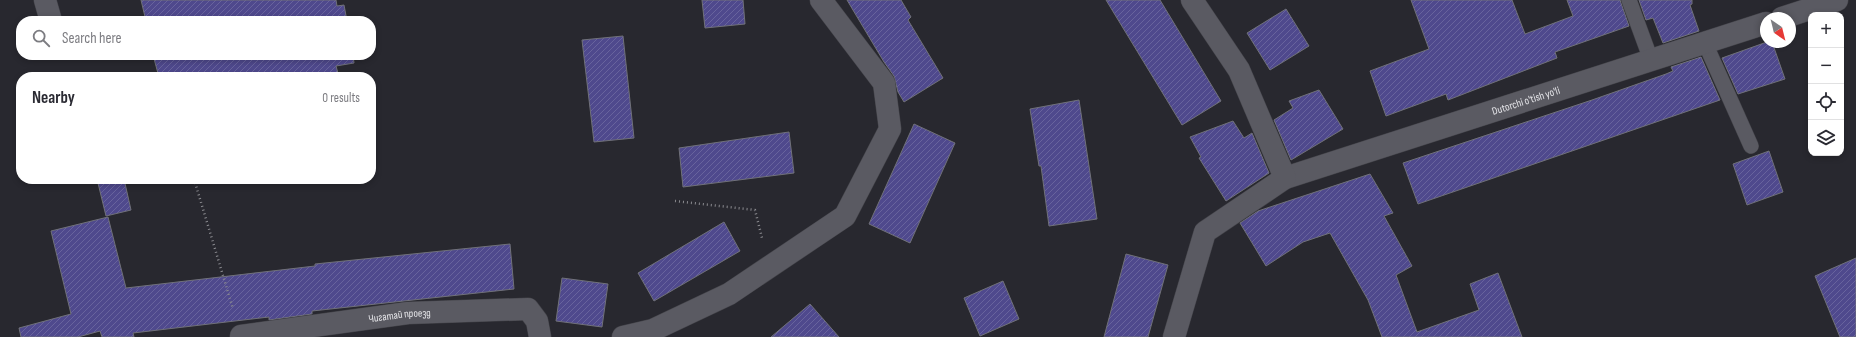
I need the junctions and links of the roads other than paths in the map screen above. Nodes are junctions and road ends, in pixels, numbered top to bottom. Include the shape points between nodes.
1 (45, 0) edge
2 (821, 0) edge
3 (1192, 0) edge
4 (1629, 0) edge
5 (1838, 0) edge
6 (1796, 14) edge
7 (50, 16) edge
8 (1760, 25) edge
9 (1705, 43) junction
10 (1651, 60) junction
11 (1750, 146) dead end
12 (1285, 178) junction
13 (241, 336) road end
14 (540, 337) edge
15 (623, 337) edge
16 (1174, 337) edge

1 - 7 street
2 - 15 street via 884,83 890,130 845,216 729,294 653,330
3 - 12 street via 1239,70
4 - 10 lane
5 - 6 street
8 - 9 street, Dutorchi o'tish yo'li
9 - 10 street, Dutorchi o'tish yo'li
9 - 11 lane
10 - 12 street, Dutorchi o'tish yo'li
12 - 16 street, Dutorchi o'tish yo'li via 1205,232
13 - 14 street, Чигатай проезд via 408,313 528,309 537,321

